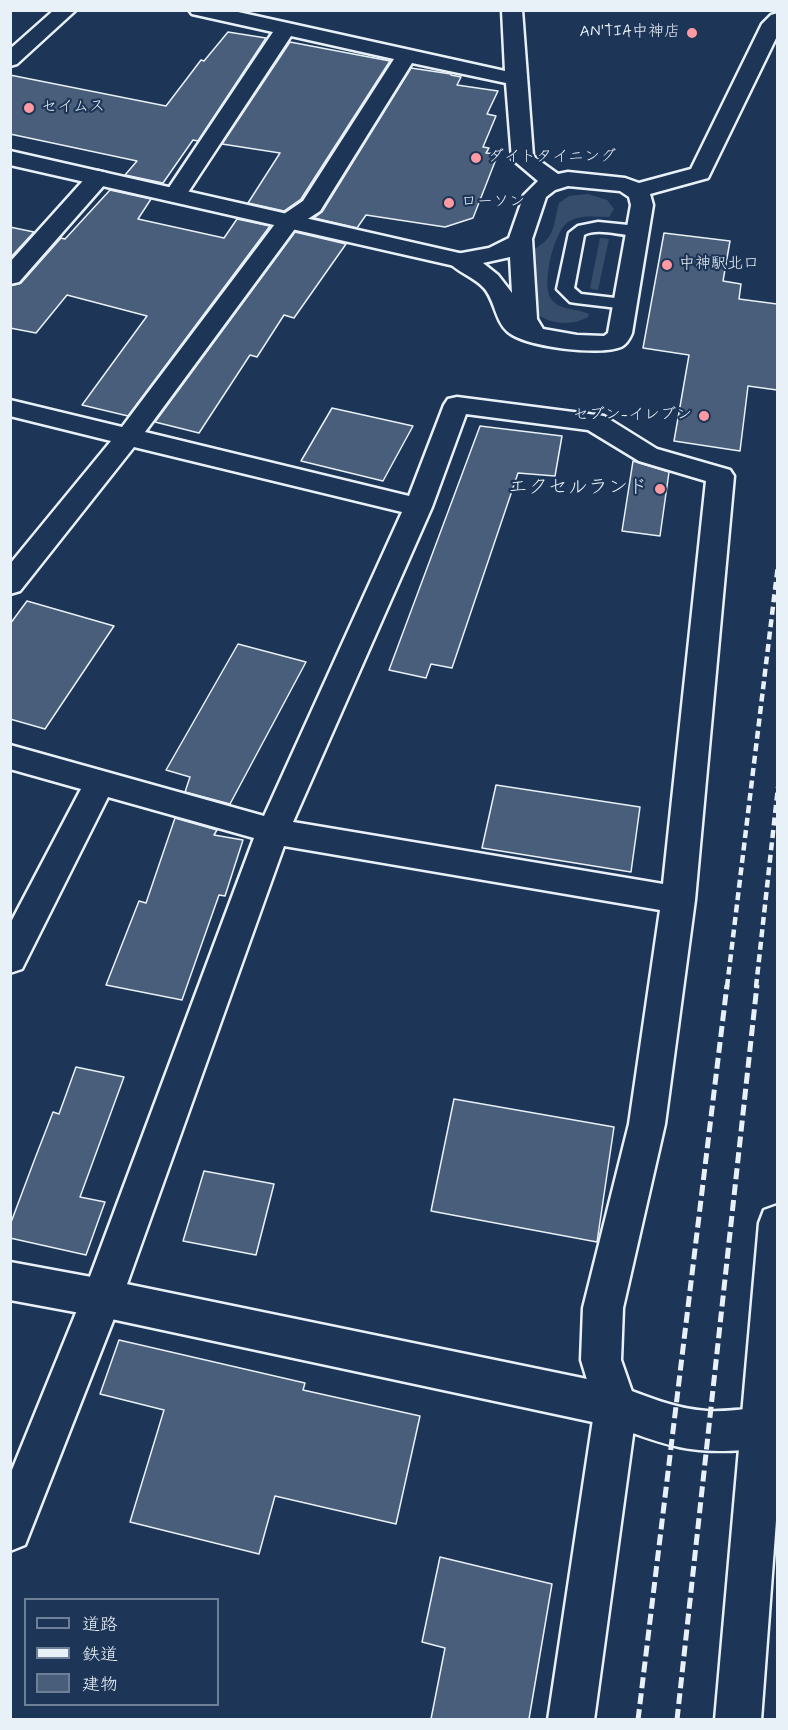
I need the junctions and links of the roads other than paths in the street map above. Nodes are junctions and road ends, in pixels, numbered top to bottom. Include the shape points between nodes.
1 (66, 10) edge
2 (199, 10) edge
3 (512, 10) edge
4 (772, 15) edge
5 (285, 30) junction
6 (407, 55) junction
7 (10, 60) edge
8 (515, 79) junction
9 (10, 158) edge
10 (98, 178) junction
11 (554, 182) junction
12 (636, 191) junction
13 (175, 195) junction
14 (289, 221) junction
15 (638, 231) junction
16 (521, 240) junction
17 (459, 260) junction
18 (10, 277) edge
19 (626, 304) junction
20 (540, 337) junction
21 (10, 408) edge
22 (128, 437) junction
23 (418, 507) junction
24 (15, 570) edge
25 (10, 757) edge
26 (100, 782) junction
27 (273, 831) junction
28 (678, 900) junction
29 (10, 959) edge
30 (777, 1223) edge
31 (10, 1281) edge
32 (102, 1298) junction
33 (616, 1406) junction
34 (770, 1431) edge
35 (10, 1530) edge
36 (572, 1719) edge
37 (738, 1719) edge

1 - 7 street
2 - 5 street
3 - 8 street
4 - 12 street via 700,174
5 - 6 street
5 - 13 street
6 - 8 street
6 - 14 street via 312,206
8 - 11 street via 523,159
9 - 10 street
10 - 13 street
10 - 18 street
11 - 12 street via 582,179 625,185
11 - 16 street via 536,192
12 - 15 street via 642,205
13 - 14 street
14 - 17 street
14 - 22 street
15 - 19 street
15 - 19 lane via 583,228 578,233 565,289 576,298
16 - 17 street via 502,251
16 - 20 street via 525,319 527,327
17 - 20 street via 495,284 518,329
19 - 20 street via 621,333 610,343
21 - 22 street
22 - 23 street
22 - 24 street
23 - 27 street
23 - 28 street via 457,405 595,422 648,455 720,476
25 - 26 street
26 - 27 street
26 - 29 street
27 - 28 street
27 - 32 street
28 - 33 street via 647,1124 603,1308 601,1360
30 - 34 street
31 - 32 street
32 - 33 street
32 - 35 street
33 - 34 street via 674,1427 708,1432
33 - 36 street
34 - 37 street

